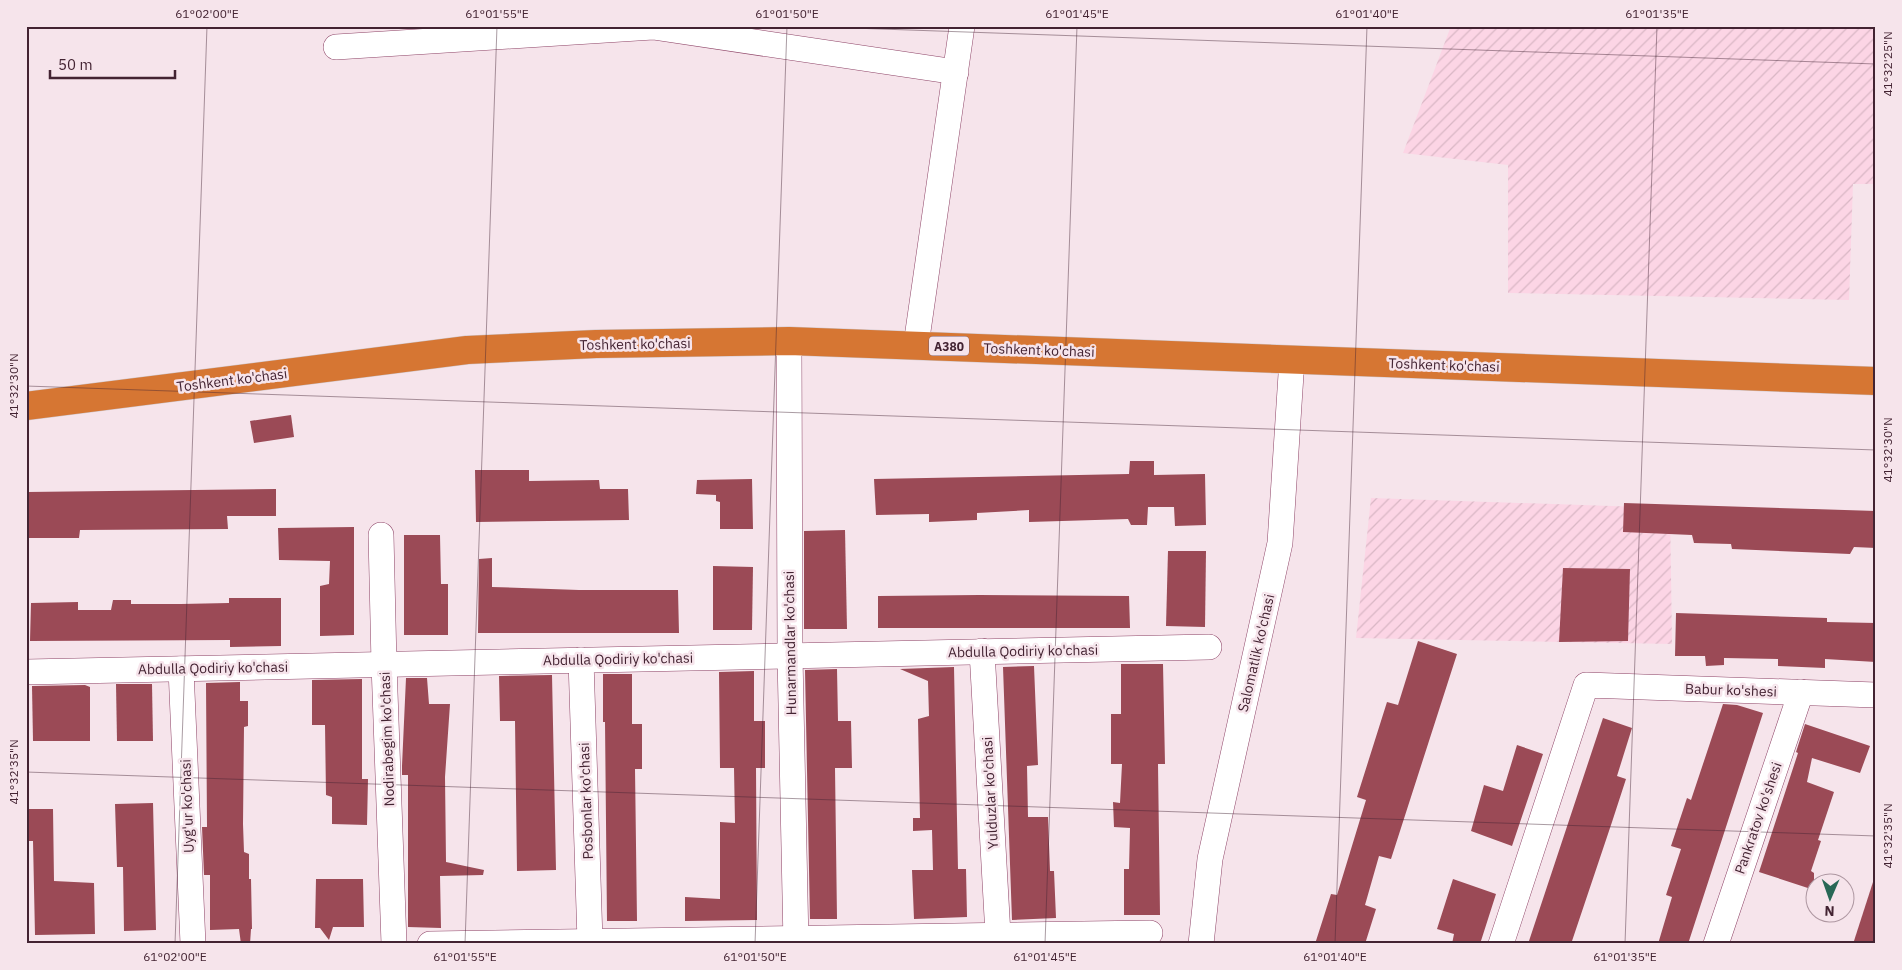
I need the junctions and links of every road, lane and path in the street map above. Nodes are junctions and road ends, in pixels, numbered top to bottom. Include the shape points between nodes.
1 (962, 26) edge
2 (336, 47) dead end
3 (956, 72) junction
4 (790, 341) junction
5 (916, 345) junction
6 (1292, 359) junction
7 (1876, 381) edge
8 (26, 406) edge
9 (381, 535) dead end
10 (1209, 647) dead end
11 (982, 652) junction
12 (790, 656) junction
13 (581, 660) junction
14 (384, 664) junction
15 (182, 668) junction
16 (26, 672) edge
17 (1801, 692) junction
18 (1876, 695) edge
19 (1150, 933) dead end
20 (998, 935) junction
21 (590, 941) junction
22 (796, 941) edge
23 (193, 944) edge
24 (394, 944) edge
25 (430, 944) edge
26 (1201, 944) edge
27 (1501, 944) edge
28 (1716, 944) edge

1 - 3 street
2 - 3 street via 653,27
3 - 5 street
4 - 5 highway, Toshkent ko'chasi / A380
4 - 8 highway, Toshkent ko'chasi / A380 via 467,350
4 - 12 street, Hunarmandlar ko'chasi
5 - 6 highway, Toshkent ko'chasi / A380
6 - 7 highway, Toshkent ko'chasi / A380
6 - 26 street, Salomatlik ko'chasi via 1280,544 1210,859
9 - 14 street, Nodirabegim ko'chasi
10 - 11 street, Abdulla Qodiriy ko'chasi
11 - 12 street, Abdulla Qodiriy ko'chasi
11 - 20 street, Yulduzlar ko'chasi
12 - 13 street, Abdulla Qodiriy ko'chasi
12 - 22 street, Hunarmandlar ko'chasi
13 - 14 street, Abdulla Qodiriy ko'chasi
13 - 21 street, Posbonlar ko'chasi
14 - 15 street, Abdulla Qodiriy ko'chasi
14 - 24 street, Nodirabegim ko'chasi
15 - 16 street, Abdulla Qodiriy ko'chasi
15 - 23 street, Uyg'ur ko'chasi
17 - 18 street, Babur ko'shesi
17 - 27 street, Babur ko'shesi via 1586,684
17 - 28 street, Pankratov ko'shesi
19 - 20 street
20 - 22 street
21 - 22 street
21 - 25 street

